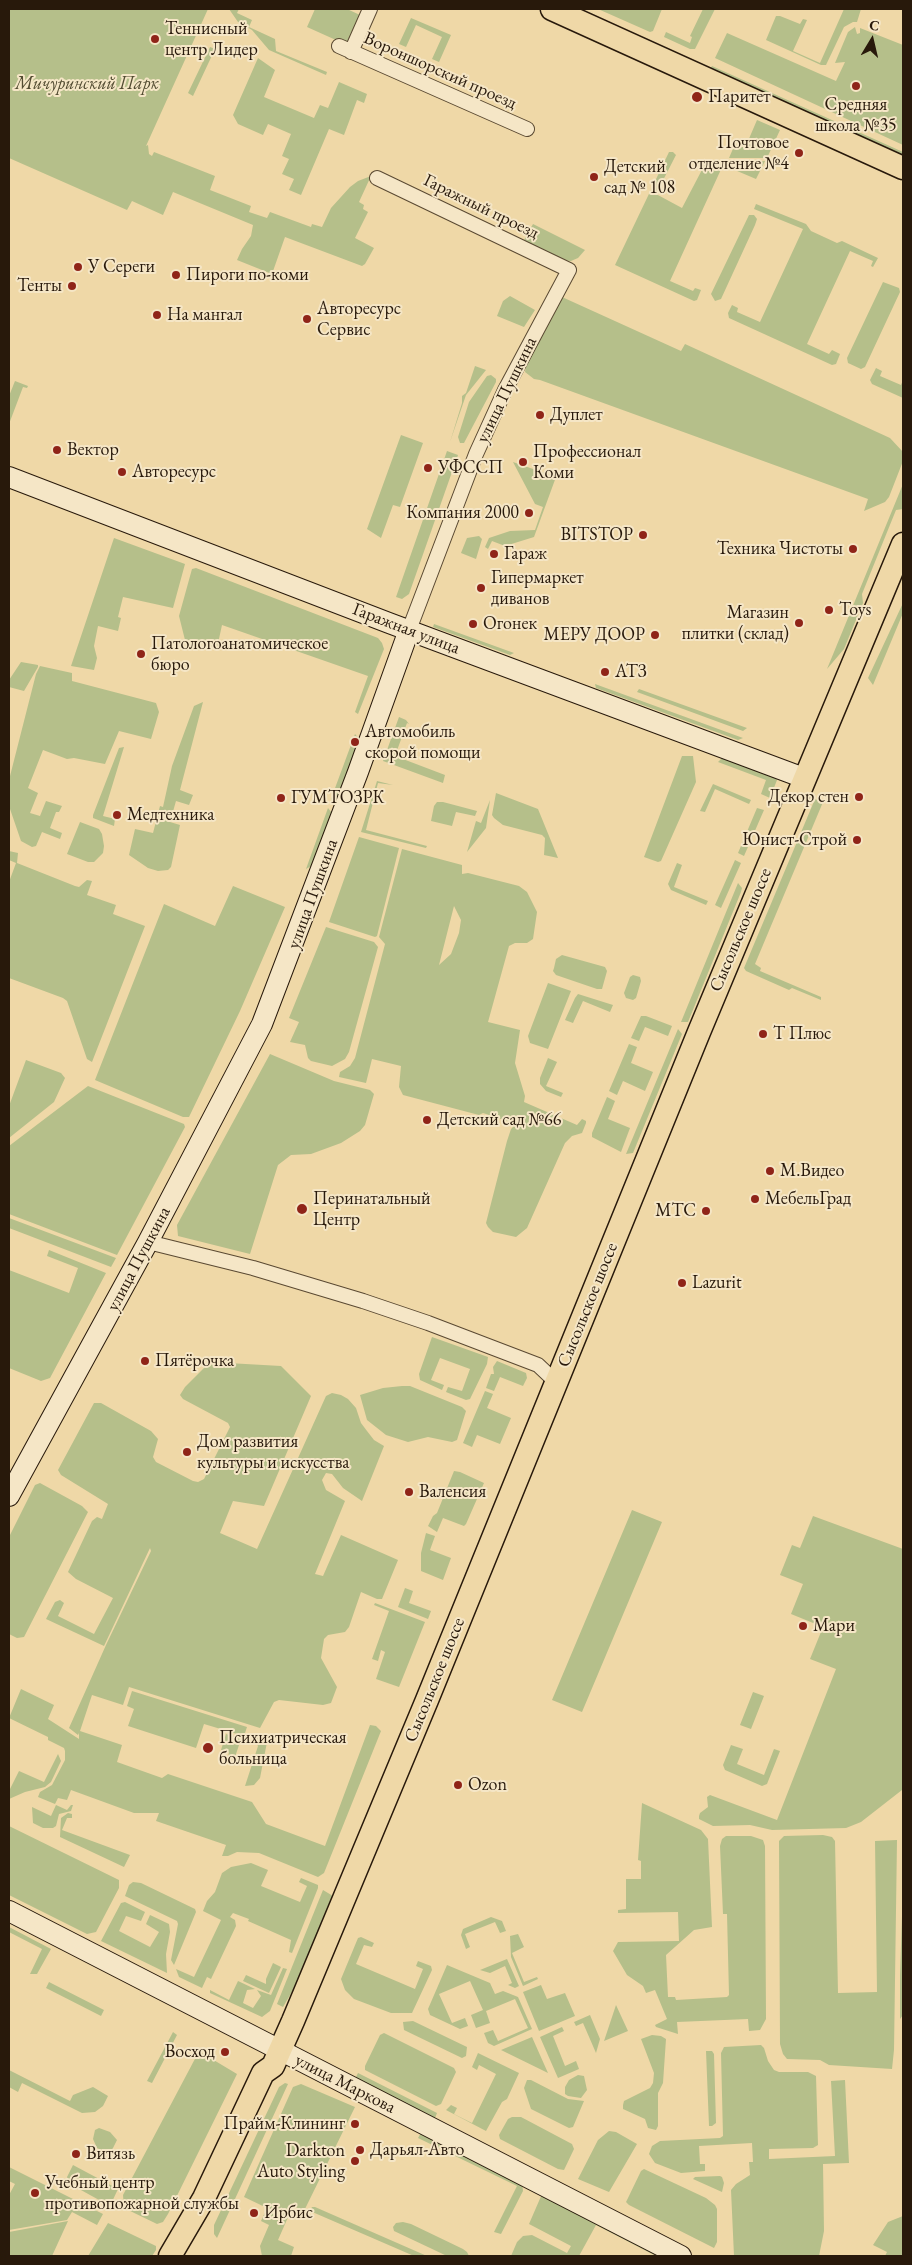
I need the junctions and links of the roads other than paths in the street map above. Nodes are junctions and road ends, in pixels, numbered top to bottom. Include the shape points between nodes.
1 (370, 9) edge
2 (552, 9) edge
3 (527, 129) dead end
4 (903, 168) edge
5 (377, 178) dead end
6 (569, 270) joint
7 (9, 477) edge
8 (903, 544) edge
9 (408, 630) junction
10 (804, 778) junction
11 (148, 1242) junction
12 (556, 1382) junction
13 (9, 1496) edge
14 (9, 1911) edge
15 (276, 2058) junction
16 (170, 2256) edge
17 (186, 2256) edge
18 (681, 2256) edge

1 - 3 street, Вороншорский проезд via 345,49
2 - 4 main road
5 - 6 street, Гаражный проезд
6 - 9 street, улица Пушкина via 505,390 476,454
7 - 9 street, Гаражная улица
8 - 10 main road, Сысольское шоссе
9 - 10 street, Гаражная улица
9 - 11 street, улица Пушкина via 262,1024
10 - 12 main road, Сысольское шоссе
11 - 12 street via 252,1268 428,1323 538,1365
11 - 13 street, улица Пушкина
12 - 15 main road, Сысольское шоссе via 427,1700
14 - 15 street, улица Маркова
15 - 16 main road, Сысольское шоссе via 263,2073 204,2198
15 - 17 main road, Сысольское шоссе via 275,2079 266,2099 216,2204
15 - 18 street, улица Маркова

